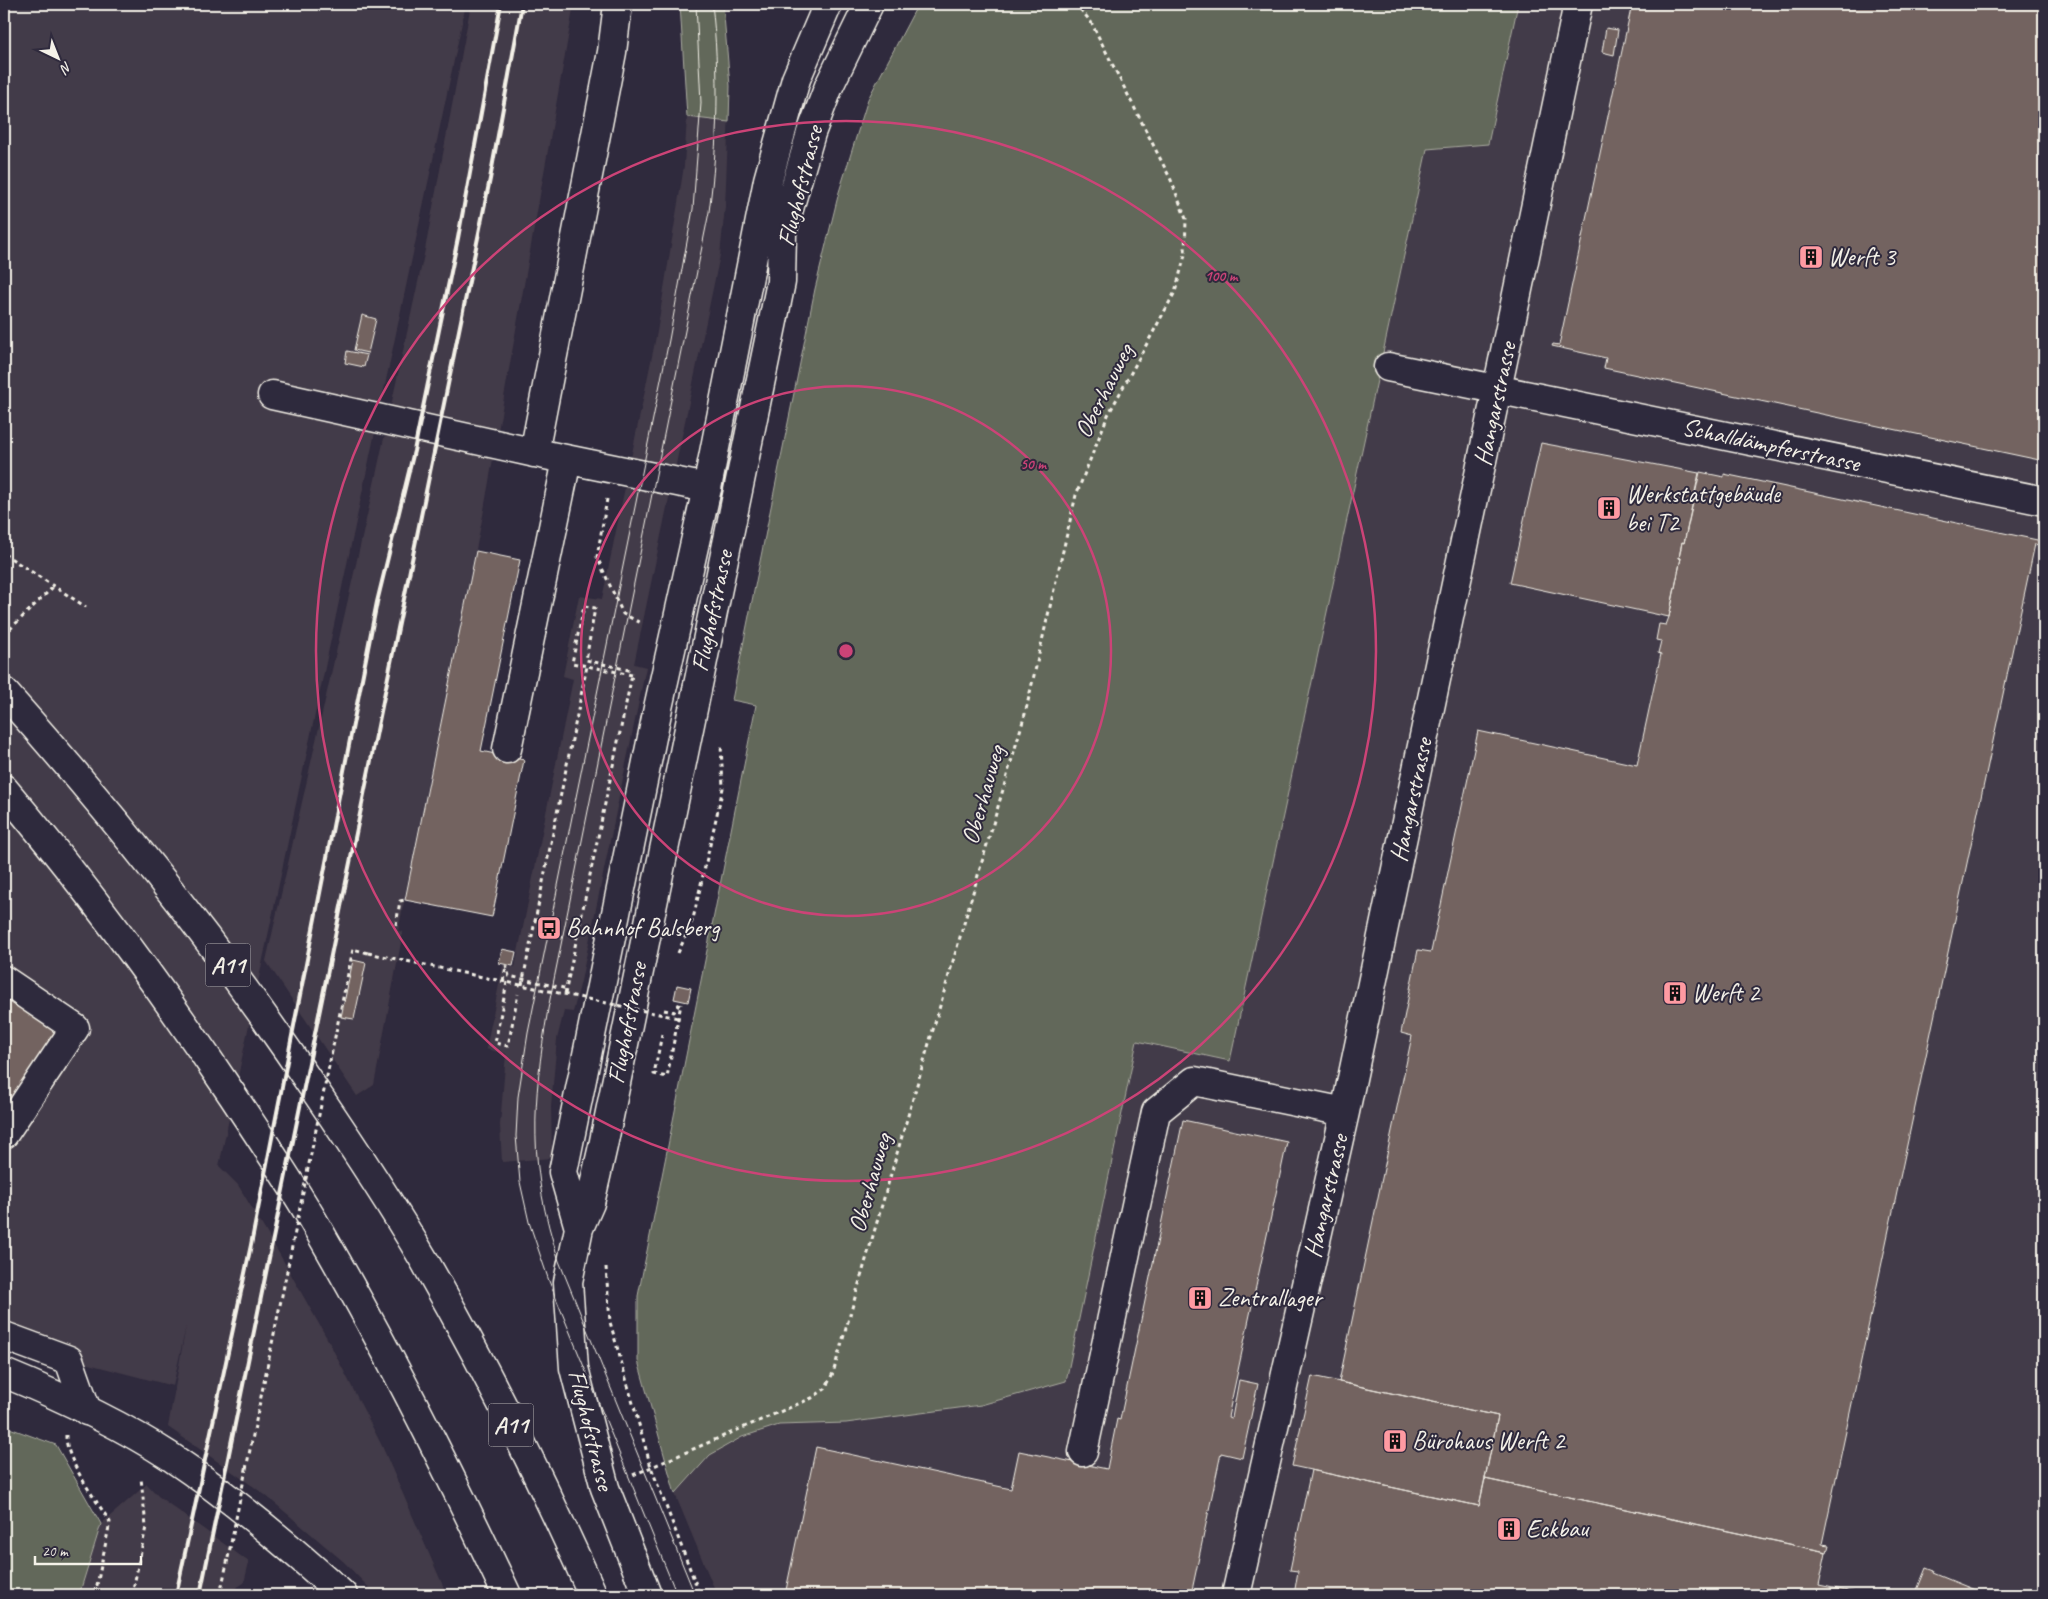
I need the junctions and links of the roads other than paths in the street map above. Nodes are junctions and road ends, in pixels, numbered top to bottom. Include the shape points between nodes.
1 (618, 4) edge
2 (828, 4) edge
3 (869, 4) edge
4 (1578, 4) edge
5 (1388, 367) dead end
6 (1498, 389) junction
7 (272, 395) dead end
8 (534, 453) junction
9 (567, 460) junction
10 (707, 488) junction
11 (2044, 501) edge
12 (4, 692) edge
13 (507, 749) dead end
14 (4, 789) edge
15 (4, 980) edge
16 (1345, 1112) junction
17 (4, 1134) edge
18 (579, 1228) junction
19 (4, 1336) edge
20 (4, 1373) edge
21 (87, 1411) junction
22 (1083, 1452) dead end
23 (343, 1595) edge
24 (506, 1595) edge
25 (592, 1595) edge
26 (647, 1595) edge
27 (1236, 1595) edge

1 - 8 main road via 612,52
2 - 10 main road, Flughofstrasse via 796,79 768,180
3 - 18 main road, Flughofstrasse via 811,132 782,233 779,292 590,1203
4 - 6 main road, Hangarstrasse
5 - 6 main road, Schalldämpferstrasse
6 - 11 main road, Schalldämpferstrasse
6 - 16 main road, Hangarstrasse
7 - 8 main road
8 - 9 main road
9 - 10 main road
9 - 13 main road
10 - 18 main road, Flughofstrasse via 658,708 563,1172
12 - 25 main road, A11 via 105,810 224,959 373,1176 469,1341 558,1517
14 - 24 main road via 107,916 184,1023 317,1227 446,1467
15 - 17 main road via 75,1028
16 - 22 main road via 1194,1081 1156,1112
16 - 27 main road, Hangarstrasse
18 - 26 main road, Flughofstrasse via 568,1282 574,1368 604,1488
19 - 21 main road via 69,1360
20 - 21 main road
21 - 23 main road via 170,1456 236,1504

